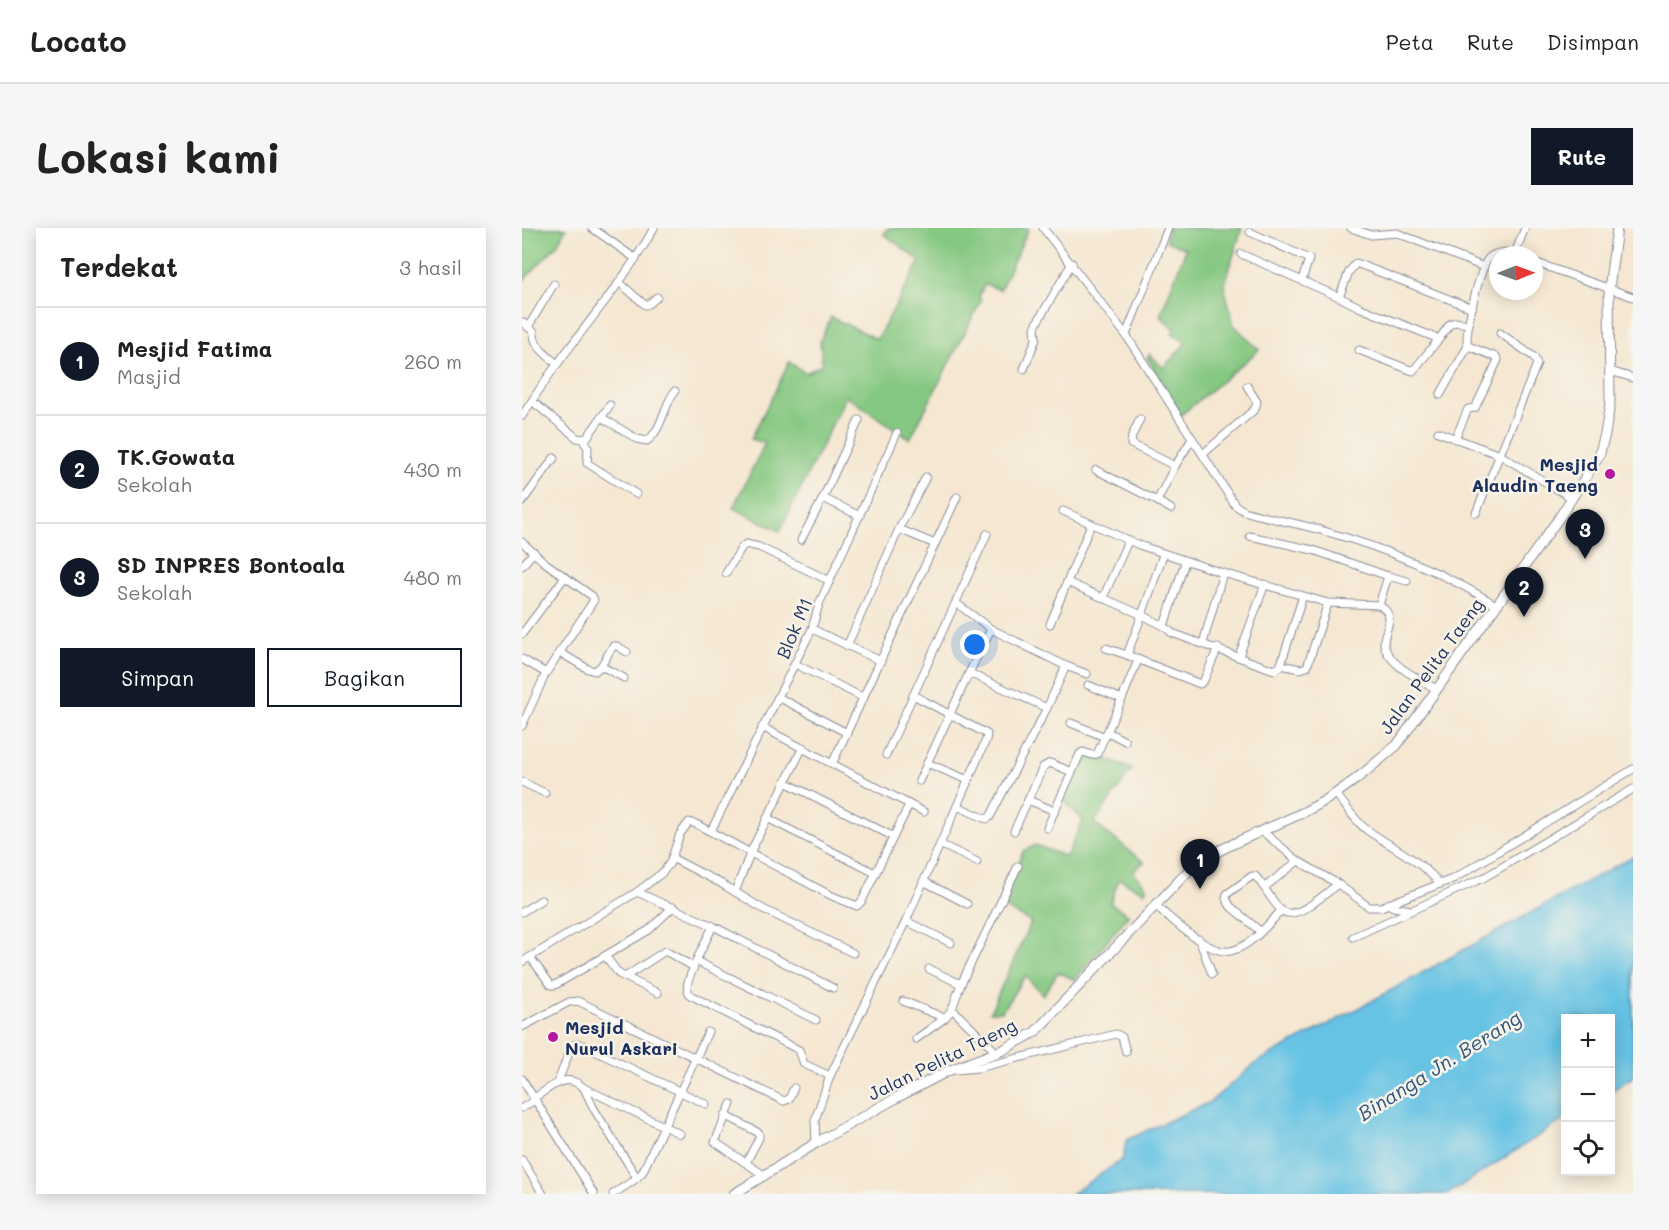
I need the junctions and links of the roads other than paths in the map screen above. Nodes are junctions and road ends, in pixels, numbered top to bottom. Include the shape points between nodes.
1 (592, 228) edge
2 (654, 228) edge
3 (1043, 228) edge
4 (1168, 228) edge
5 (1351, 228) edge
6 (1525, 228) edge
7 (1617, 228) edge
8 (1250, 232) dead end
9 (1519, 246) edge
10 (1241, 254) dead end
11 (1489, 257) edge
12 (636, 259) junction
13 (1072, 263) junction
14 (1543, 265) edge
15 (1484, 267) junction
16 (1302, 280) junction
17 (619, 282) junction
18 (554, 284) dead end
19 (1609, 289) junction
20 (657, 297) dead end
21 (1340, 297) junction
22 (1633, 297) edge
23 (1472, 308) junction
24 (525, 324) edge
25 (1469, 324) junction
26 (1500, 333) dead end
27 (1126, 334) junction
28 (1439, 339) junction
29 (1468, 346) junction
30 (1359, 350) dead end
31 (557, 364) junction
32 (1024, 369) dead end
33 (1610, 370) junction
34 (1633, 378) edge
35 (1246, 386) dead end
36 (675, 391) dead end
37 (1440, 395) dead end
38 (532, 400) junction
39 (610, 405) dead end
40 (522, 416) edge
41 (601, 417) junction
42 (1140, 419) dead end
43 (859, 420) dead end
44 (1438, 432) dead end
45 (897, 433) dead end
46 (1192, 439) junction
47 (1455, 439) junction
48 (582, 440) junction
49 (1203, 454) junction
50 (1500, 455) junction
51 (554, 458) dead end
52 (1175, 466) junction
53 (1096, 470) dead end
54 (926, 477) dead end
55 (636, 494) dead end
56 (957, 496) dead end
57 (823, 498) junction
58 (1572, 498) junction
59 (1157, 501) junction
60 (522, 502) edge
61 (1171, 509) dead end
62 (1063, 511) dead end
63 (1476, 513) dead end
64 (860, 516) junction
65 (1091, 524) junction
66 (899, 529) junction
67 (987, 534) dead end
68 (1250, 536) dead end
69 (801, 540) dead end
70 (1128, 541) junction
71 (522, 542) edge
72 (935, 544) junction
73 (534, 552) junction
74 (1163, 555) junction
75 (1185, 562) junction
76 (522, 566) edge
77 (726, 573) dead end
78 (1223, 573) junction
79 (1388, 576) junction
80 (565, 577) junction
81 (830, 581) junction
82 (1407, 581) dead end
83 (1067, 582) junction
84 (1264, 584) junction
85 (1303, 596) junction
86 (1104, 598) junction
87 (956, 603) junction
88 (1328, 603) junction
89 (1379, 605) junction
90 (1496, 605) junction
91 (1142, 615) junction
92 (1050, 624) dead end
93 (1164, 626) junction
94 (812, 629) junction
95 (991, 629) junction
96 (522, 634) edge
97 (1203, 643) junction
98 (847, 646) junction
99 (1106, 648) dead end
100 (1218, 648) junction
101 (559, 652) junction
102 (627, 652) dead end
103 (1127, 655) junction
104 (1239, 656) junction
105 (522, 659) edge
106 (1138, 660) junction
107 (881, 661) junction
108 (795, 664) junction
109 (1281, 665) junction
110 (601, 666) junction
111 (1066, 666) junction
112 (546, 673) junction
113 (969, 673) junction
114 (1087, 674) dead end
115 (624, 678) dead end
116 (1088, 685) dead end
117 (1436, 689) junction
118 (913, 694) junction
119 (778, 698) junction
120 (864, 698) junction
121 (1122, 699) junction
122 (1047, 708) junction
123 (949, 713) junction
124 (1071, 723) dead end
125 (522, 726) edge
126 (762, 727) junction
127 (847, 733) junction
128 (1106, 735) junction
129 (1125, 741) dead end
130 (803, 747) junction
131 (886, 755) dead end
132 (833, 762) junction
133 (927, 763) junction
134 (1633, 769) edge
135 (1072, 772) junction
136 (968, 780) junction
137 (919, 781) dead end
138 (522, 782) edge
139 (785, 782) junction
140 (1633, 789) edge
141 (544, 793) dead end
142 (1336, 794) junction
143 (1028, 800) junction
144 (909, 804) junction
145 (957, 806) junction
146 (1054, 811) junction
147 (924, 812) dead end
148 (767, 818) junction
149 (1047, 828) dead end
150 (711, 831) junction
151 (1014, 831) dead end
152 (1262, 831) junction
153 (892, 836) junction
154 (940, 844) junction
155 (751, 851) junction
156 (672, 858) junction
157 (1298, 861) junction
158 (977, 862) dead end
159 (1018, 866) dead end
160 (875, 873) junction
161 (922, 881) junction
162 (1338, 884) junction
163 (1440, 884) junction
164 (1265, 887) junction
165 (637, 892) junction
166 (735, 892) junction
167 (542, 900) dead end
168 (968, 904) dead end
169 (1388, 904) junction
170 (1155, 905) junction
171 (673, 908) junction
172 (1411, 910) junction
173 (1281, 911) junction
174 (522, 912) edge
175 (906, 921) junction
176 (713, 926) junction
177 (1260, 931) junction
178 (1353, 937) dead end
179 (1199, 939) junction
180 (951, 943) dead end
181 (853, 953) dead end
182 (530, 957) junction
183 (606, 957) junction
184 (522, 962) edge
185 (929, 969) dead end
186 (1212, 974) dead end
187 (625, 977) junction
188 (961, 984) junction
189 (833, 988) dead end
190 (658, 993) dead end
191 (903, 1001) dead end
192 (952, 1009) junction
193 (945, 1018) junction
194 (816, 1020) dead end
195 (522, 1027) edge
196 (708, 1032) dead end
197 (916, 1039) dead end
198 (996, 1052) junction
199 (1126, 1052) dead end
200 (696, 1058) junction
201 (948, 1071) junction
202 (830, 1076) junction
203 (522, 1079) edge
204 (556, 1084) junction
205 (584, 1088) junction
206 (794, 1088) dead end
207 (680, 1093) junction
208 (535, 1099) junction
209 (706, 1104) dead end
210 (731, 1104) dead end
211 (522, 1108) edge
212 (725, 1115) junction
213 (663, 1126) junction
214 (680, 1134) dead end
215 (816, 1143) junction
216 (522, 1160) edge
217 (746, 1163) junction
218 (765, 1176) junction
219 (638, 1178) junction
220 (543, 1194) edge
221 (594, 1194) edge
222 (613, 1194) edge
223 (734, 1194) edge

1 - 12 street
2 - 12 street
3 - 13 street
4 - 27 street
5 - 15 street via 1371,235 1396,233
6 - 9 street
7 - 19 street, Jalan Pelita Taeng
8 - 16 street via 1309,259
10 - 16 street
11 - 15 street
12 - 17 street
13 - 27 street
13 - 32 street via 1038,321 1036,341
14 - 19 street
15 - 23 street
16 - 21 street
17 - 20 street via 645,304
17 - 31 street
18 - 24 street
19 - 22 street
19 - 33 street, Jalan Pelita Taeng
21 - 23 street via 1356,263
21 - 28 street
23 - 25 street
24 - 31 street via 534,332 538,346
25 - 28 street via 1450,324
25 - 29 street
26 - 50 street via 1534,357 1537,364
27 - 46 street
28 - 30 street via 1413,371
29 - 37 street
29 - 47 street via 1497,360 1475,408 1468,409
31 - 38 street
33 - 34 street
33 - 58 street, Jalan Pelita Taeng via 1610,404 1599,456
35 - 49 street via 1257,402 1256,409
36 - 41 street via 668,399 657,430 647,441
38 - 40 street
38 - 48 street
39 - 41 street
41 - 48 street
42 - 52 street via 1131,444
43 - 57 street
44 - 47 street
45 - 64 street, Blok M1
46 - 49 street
46 - 52 street
47 - 50 street
48 - 55 street via 588,448 587,463
49 - 90 street via 1225,492 1244,511 1379,548
50 - 58 street
50 - 63 street
51 - 60 street
52 - 59 street
53 - 59 street
54 - 66 street
56 - 72 street
57 - 64 street
57 - 69 street
58 - 90 street, Jalan Pelita Taeng
59 - 61 street
62 - 65 street
64 - 81 street, Blok M1
65 - 70 street
65 - 83 street
66 - 72 street
66 - 98 street
67 - 87 street
68 - 79 street via 1312,550
70 - 74 street
70 - 86 street
71 - 73 street
72 - 107 street
73 - 76 street
73 - 80 street
74 - 75 street
74 - 91 street
75 - 78 street
75 - 93 street
77 - 81 street via 746,544
78 - 84 street
78 - 97 street
79 - 82 street
79 - 89 street
80 - 96 street
80 - 101 street via 594,600
81 - 94 street, Blok M1
83 - 86 street
83 - 92 street
84 - 85 street
84 - 104 street
85 - 88 street
85 - 109 street
86 - 91 street
87 - 95 street
87 - 118 street
88 - 89 street
88 - 109 street via 1307,667
89 - 117 street via 1389,617 1386,651 1404,669
90 - 117 street, Jalan Pelita Taeng
91 - 93 street
91 - 103 street
93 - 97 street via 1172,633
94 - 98 street
94 - 108 street, Blok M1
95 - 111 street
95 - 113 street
97 - 100 street
98 - 107 street
99 - 103 street
100 - 104 street
100 - 106 street via 1200,684
101 - 110 street via 590,670
101 - 112 street
102 - 110 street via 613,646
103 - 106 street
104 - 109 street via 1274,670
105 - 112 street
106 - 121 street
107 - 120 street
108 - 119 street, Blok M1
108 - 120 street
110 - 115 street
111 - 114 street
111 - 122 street
112 - 125 street
113 - 122 street
113 - 123 street
116 - 121 street
117 - 142 street, Jalan Pelita Taeng via 1397,745
118 - 123 street
118 - 131 street
119 - 126 street, Blok M1
119 - 127 street
120 - 127 street
121 - 128 street
122 - 145 street via 990,817 980,817
123 - 133 street
123 - 136 street via 987,734
124 - 128 street
126 - 130 street
126 - 150 street, Blok M1
127 - 132 street
128 - 129 street
128 - 135 street via 1097,753 1081,753
130 - 132 street
130 - 139 street
132 - 144 street
133 - 136 street
133 - 137 street
134 - 163 street
135 - 143 street via 1048,763
135 - 146 street
136 - 145 street
138 - 141 street
139 - 148 street
139 - 153 street
140 - 172 street via 1485,877
142 - 152 street, Jalan Pelita Taeng
142 - 163 street via 1366,829 1429,870
143 - 146 street
143 - 151 street
144 - 147 street
144 - 153 street
145 - 154 street
146 - 149 street
148 - 155 street
148 - 160 street
150 - 155 street
150 - 156 street via 687,823
152 - 157 street
152 - 170 street, Jalan Pelita Taeng via 1193,866
153 - 160 street
154 - 158 street
154 - 161 street
155 - 160 street via 856,906
155 - 166 street
156 - 165 street via 662,873
156 - 166 street
157 - 162 street
157 - 164 street
159 - 188 street
161 - 168 street
161 - 175 street
162 - 169 street via 1369,906
162 - 173 street via 1301,911
163 - 169 street
164 - 173 street
164 - 177 street via 1252,876 1227,896 1227,902
165 - 171 street
165 - 182 street
166 - 181 street
167 - 174 street
169 - 172 street
170 - 179 street
170 - 198 street, Jalan Pelita Taeng via 1035,1032
171 - 176 street
171 - 183 street via 649,930
172 - 178 street
173 - 177 street
175 - 180 street
175 - 202 street
176 - 189 street
176 - 194 street via 696,961
177 - 179 street via 1229,952
179 - 186 street
182 - 183 street via 552,986
182 - 184 street
183 - 187 street
185 - 188 street
187 - 190 street
187 - 202 street via 665,951 694,967 687,986 690,994 799,1050 804,1064
188 - 192 street
191 - 193 street
192 - 193 street
192 - 198 street
193 - 197 street
195 - 200 street via 578,1001
196 - 200 street
198 - 201 street, Jalan Pelita Taeng
199 - 201 street via 1122,1037 1116,1034 978,1068
200 - 206 street via 784,1101
200 - 207 street
201 - 215 street, Jalan Pelita Taeng
202 - 215 street via 815,1120
203 - 208 street
204 - 205 street via 570,1079
204 - 207 street via 572,1045 580,1044
204 - 208 street
205 - 213 street
205 - 219 street
207 - 209 street
207 - 213 street
208 - 211 street
208 - 221 street
210 - 212 street
212 - 217 street via 715,1142
212 - 217 street via 759,1132
213 - 214 street
213 - 219 street
215 - 218 street, Jalan Pelita Taeng
216 - 220 street
217 - 218 street
218 - 223 street, Jalan Pelita Taeng
219 - 222 street

